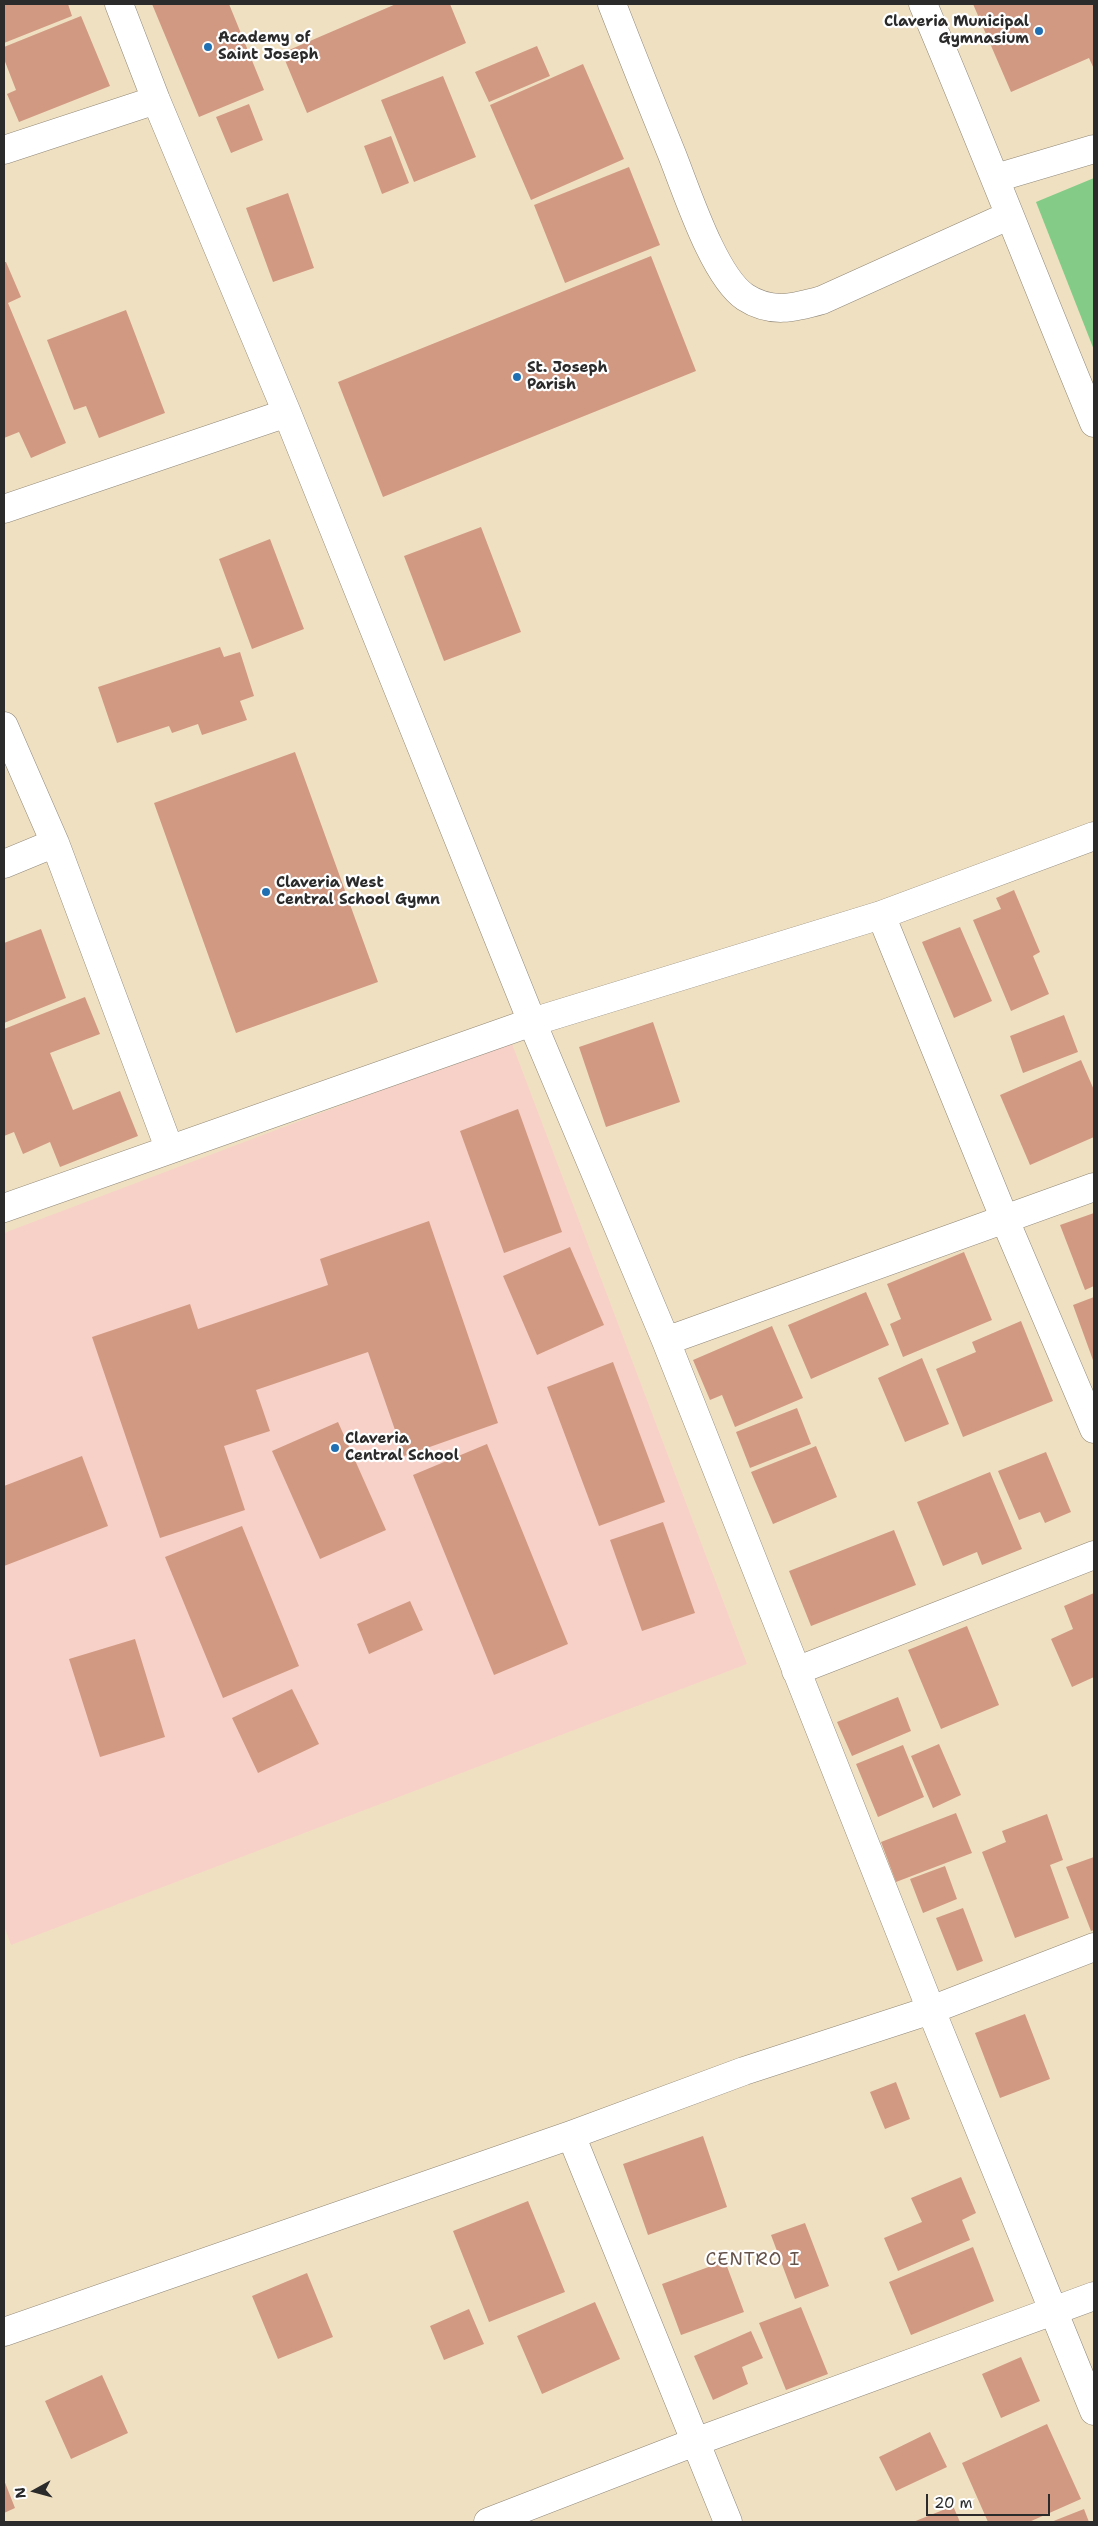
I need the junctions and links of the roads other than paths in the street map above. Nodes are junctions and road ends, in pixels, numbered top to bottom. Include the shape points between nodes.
1 (119, 4) edge
2 (612, 4) edge
3 (923, 4) edge
4 (156, 100) junction
5 (1094, 149) edge
6 (4, 150) edge
7 (996, 178) junction
8 (1008, 216) junction
9 (287, 413) junction
10 (1094, 423) edge
11 (4, 509) edge
12 (4, 726) edge
13 (1094, 836) edge
14 (55, 843) junction
15 (4, 864) edge
16 (881, 915) junction
17 (532, 1022) junction
18 (169, 1148) junction
19 (1094, 1187) edge
20 (4, 1208) edge
21 (1005, 1220) junction
22 (666, 1341) junction
23 (1094, 1429) edge
24 (1094, 1555) edge
25 (796, 1671) junction
26 (1094, 1947) edge
27 (931, 2010) junction
28 (571, 2135) junction
29 (1094, 2296) edge
30 (1054, 2312) junction
31 (4, 2332) edge
32 (1094, 2411) edge
33 (695, 2442) junction
34 (488, 2522) edge
35 (728, 2522) edge

1 - 4 street
2 - 8 street via 704,233 726,275 744,296 766,307 790,309 822,300
3 - 7 street
4 - 6 street
4 - 9 street
5 - 7 street
7 - 8 street
8 - 10 street
9 - 11 street
9 - 17 street
12 - 14 street
13 - 16 street
14 - 15 street
14 - 18 street
16 - 17 street
16 - 21 street
17 - 18 street
17 - 22 street
18 - 20 street
19 - 21 street
21 - 22 street
21 - 23 street
22 - 25 street
24 - 25 street
25 - 27 street
26 - 27 street
27 - 28 street via 744,2071
27 - 30 street
28 - 31 street
28 - 33 street
29 - 30 street
30 - 32 street
30 - 33 street
33 - 34 street
33 - 35 street

